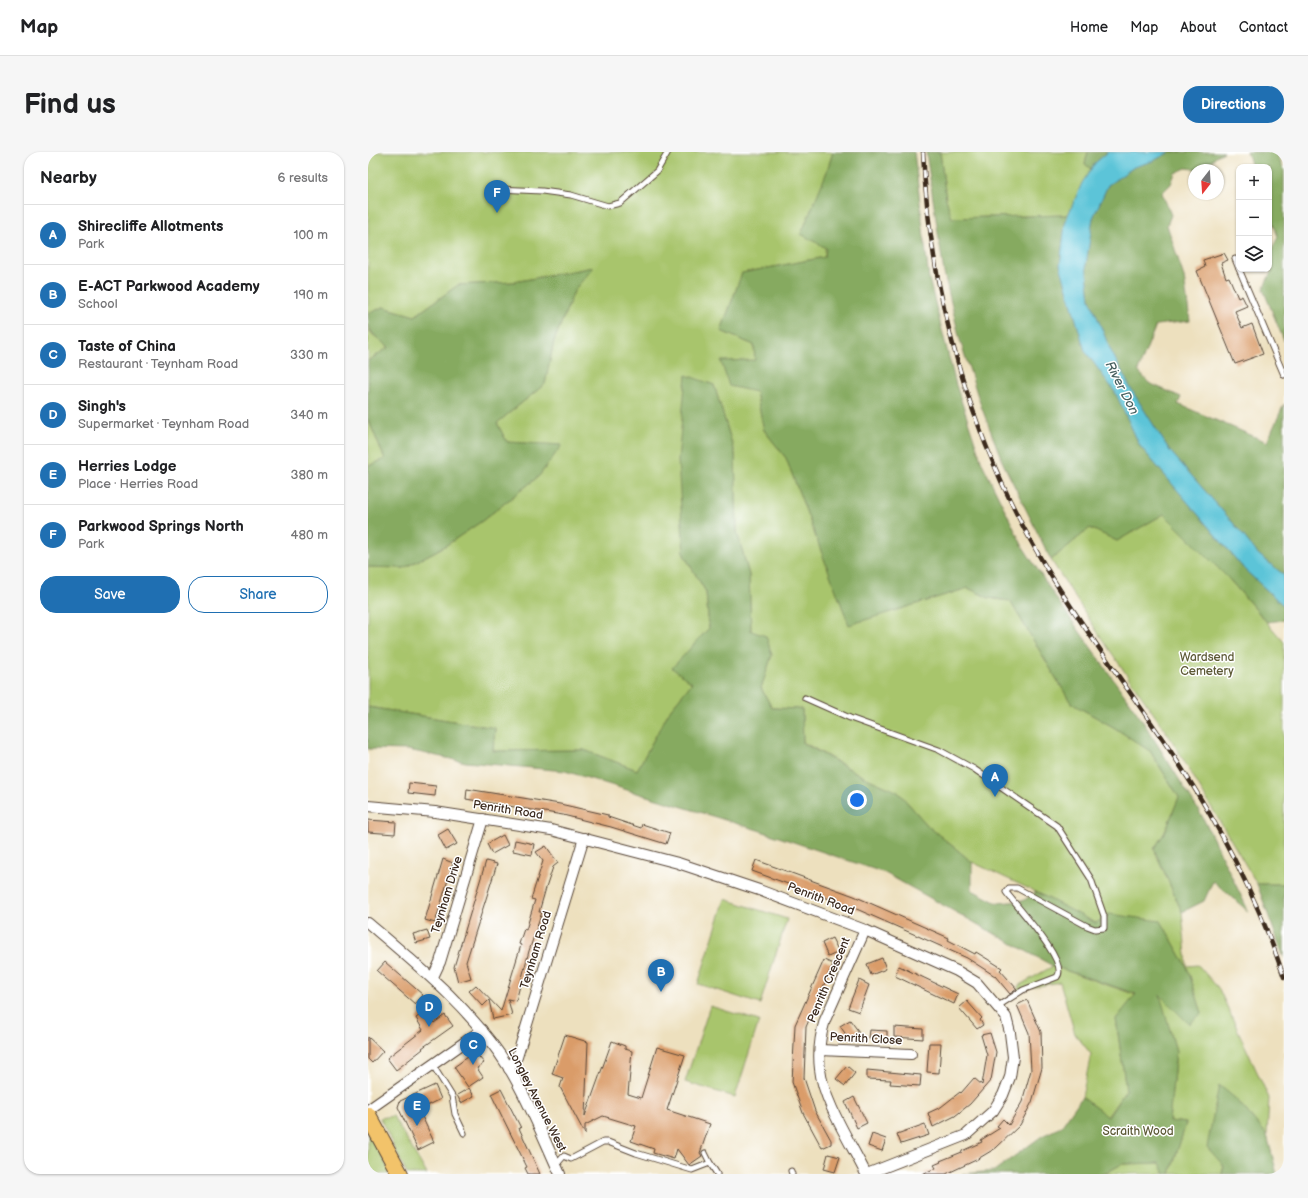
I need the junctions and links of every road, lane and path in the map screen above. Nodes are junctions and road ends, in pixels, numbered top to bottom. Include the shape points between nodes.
1 (668, 152) edge
2 (500, 190) dead end
3 (1240, 272) edge
4 (1284, 375) edge
5 (805, 698) dead end
6 (368, 806) edge
7 (483, 820) junction
8 (584, 838) junction
9 (368, 923) edge
10 (865, 930) junction
11 (433, 977) junction
12 (998, 1006) junction
13 (482, 1030) junction
14 (820, 1050) junction
15 (911, 1054) dead end
16 (432, 1064) junction
17 (510, 1069) junction
18 (368, 1110) edge
19 (368, 1115) edge
20 (464, 1134) dead end
21 (705, 1153) dead end
22 (710, 1163) junction
23 (558, 1170) edge
24 (400, 1174) edge
25 (718, 1174) edge
26 (867, 1174) edge

1 - 2 lane via 657,171 620,203 608,206 571,195
3 - 4 lane
5 - 12 lane via 850,718 939,750 974,769 1057,826 1091,879 1104,916 1104,928 1086,926 1017,888 1009,888 1006,892 1044,940 1059,963 1060,970 1057,977 1023,990
6 - 7 street, Penrith Road via 412,809
7 - 8 street, Penrith Road
7 - 11 street, Teynham Drive via 440,962
8 - 10 street, Penrith Road via 678,863
8 - 17 street, Teynham Road via 517,1057
9 - 11 street, Longley Avenue West
10 - 12 street, Penrith Road via 957,971 977,983
10 - 14 street, Penrith Crescent via 825,1020
11 - 13 street, Longley Avenue West
12 - 26 street, Penrith Road via 1006,1017 1013,1057 1010,1078 993,1111 966,1135
13 - 16 street
13 - 17 street, Longley Avenue West
14 - 15 street, Penrith Close
14 - 26 street, Penrith Crescent via 820,1070 824,1088
16 - 18 street
16 - 20 lane via 452,1096 454,1114
17 - 23 street, Longley Avenue West
19 - 24 main road
21 - 22 lane
22 - 23 lane via 692,1170 603,1142 571,1159 564,1156
22 - 25 lane

